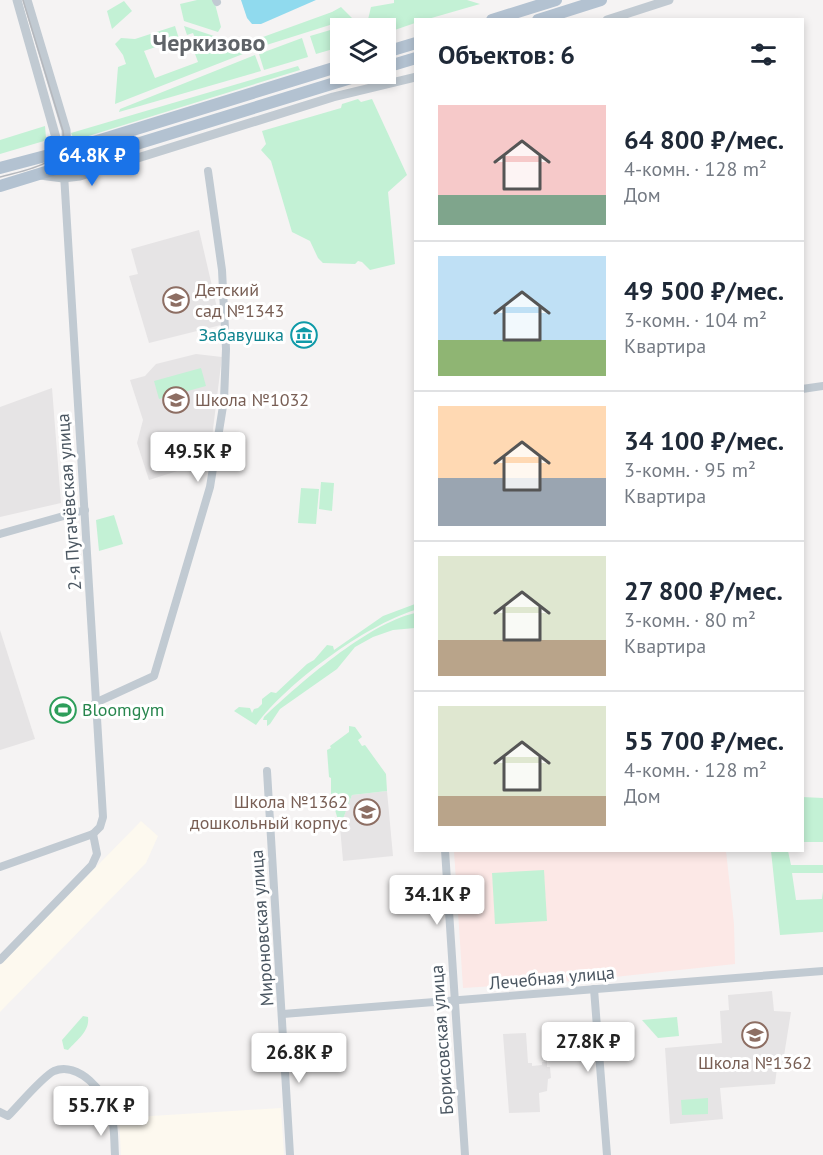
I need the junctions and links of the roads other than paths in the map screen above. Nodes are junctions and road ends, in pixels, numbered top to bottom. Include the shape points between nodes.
1 (17, 0) edge
2 (27, 0) edge
3 (556, 0) edge
4 (602, 0) edge
5 (669, 0) edge
6 (498, 18) edge
7 (544, 18) edge
8 (613, 18) edge
9 (414, 44) edge
10 (396, 49) edge
11 (414, 59) edge
12 (396, 64) edge
13 (330, 69) edge
14 (414, 77) edge
15 (333, 84) edge
16 (64, 151) junction
17 (0, 168) edge
18 (208, 171) dead end
19 (64, 172) junction
20 (0, 186) edge
21 (823, 386) edge
22 (804, 389) edge
23 (85, 510) junction
24 (0, 534) edge
25 (95, 704) junction
26 (267, 771) dead end
27 (93, 834) junction
28 (445, 852) edge
29 (0, 867) edge
30 (0, 960) edge
31 (823, 971) edge
32 (594, 989) junction
33 (454, 1000) junction
34 (283, 1014) junction
35 (0, 1112) edge
36 (116, 1155) edge
37 (290, 1155) edge
38 (465, 1155) edge
39 (607, 1155) edge

1 - 16 street
2 - 16 street via 66,130
3 - 6 main road
4 - 7 main road
5 - 8 street
9 - 10 main road
11 - 12 main road
13 - 16 main road
14 - 19 street via 333,97 80,176
15 - 19 main road
16 - 17 main road
16 - 19 street
18 - 25 street via 222,270 226,349 224,400 213,474 154,676
19 - 20 main road via 37,174
19 - 23 street, 2-я Пугачёвская улица
21 - 22 street
23 - 24 street
23 - 25 street, 2-я Пугачёвская улица
25 - 27 street, 2-я Пугачёвская улица via 103,817
26 - 34 street, Мироновская улица
27 - 29 street
27 - 30 street, 2-я Пугачёвская улица via 97,854 92,865
28 - 33 street, Борисовская улица
31 - 32 street, Лечебная улица
32 - 33 street, Лечебная улица
32 - 39 street
33 - 34 street, Лечебная улица
33 - 38 street, Борисовская улица
34 - 37 street, Мироновская улица
35 - 36 street via 8,1116 47,1076 65,1068 75,1071 106,1101 112,1116

